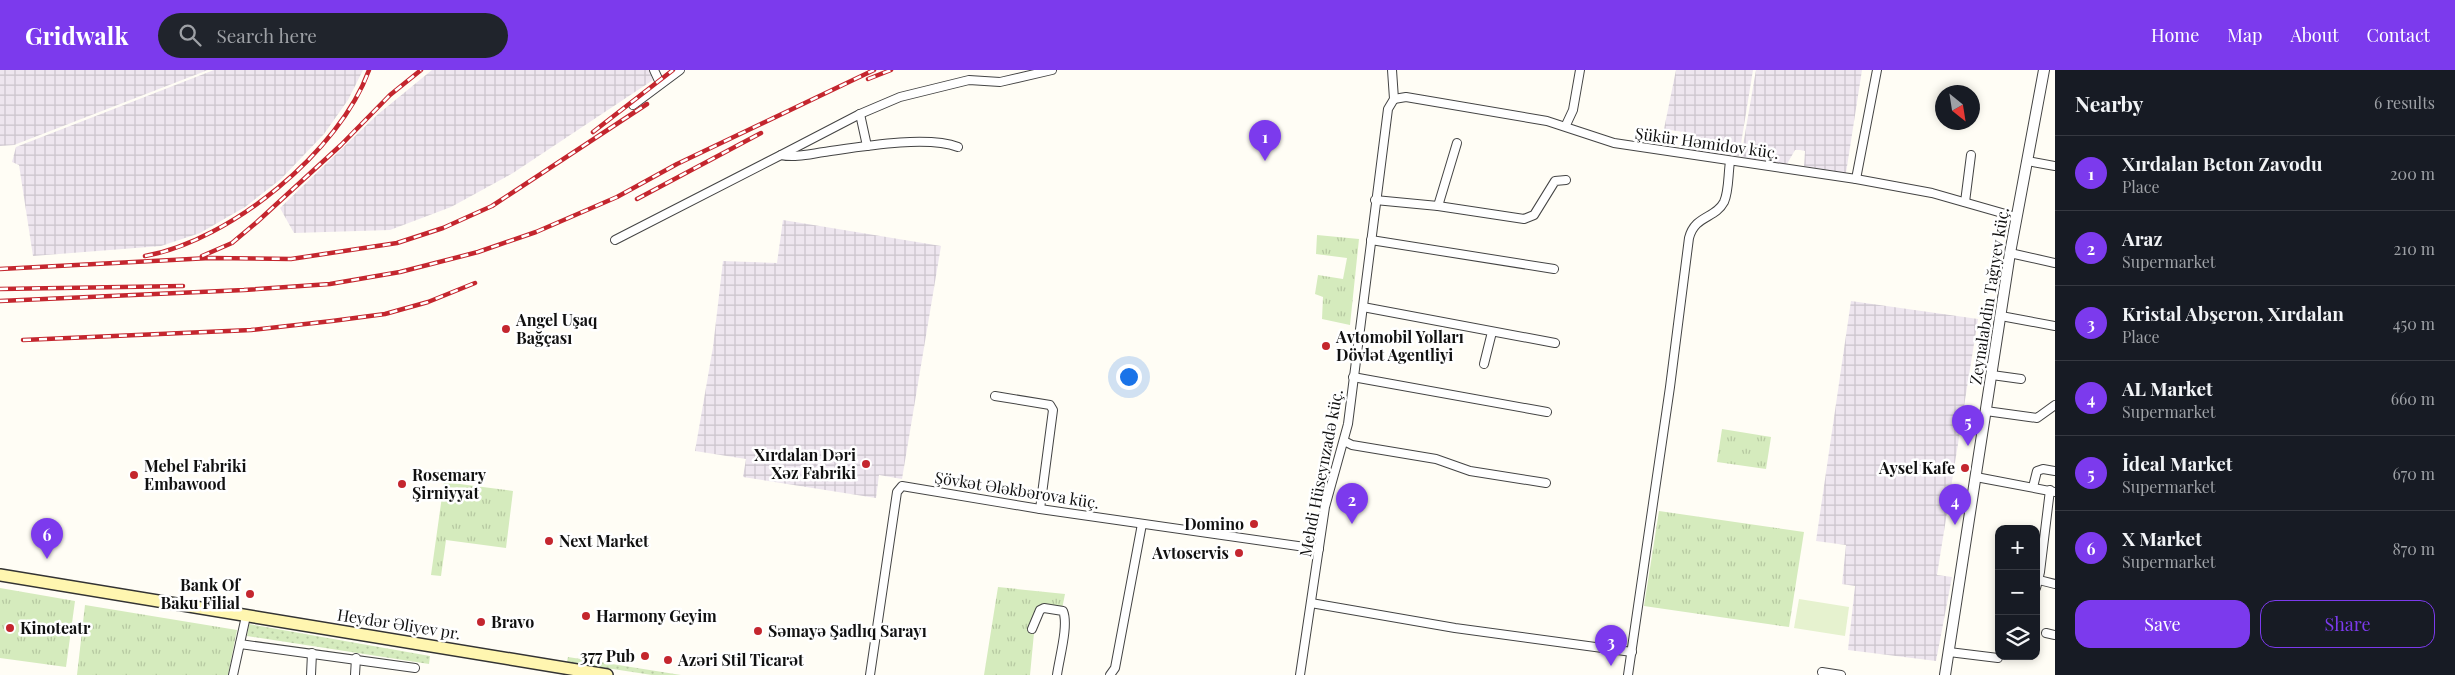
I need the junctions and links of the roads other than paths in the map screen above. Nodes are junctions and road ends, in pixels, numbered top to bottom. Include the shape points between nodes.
1 (654, 70) edge
2 (680, 70) edge
3 (1052, 70) edge
4 (1392, 70) edge
5 (1580, 70) edge
6 (1878, 70) edge
7 (2044, 70) edge
8 (660, 83) junction
9 (1394, 99) junction
10 (632, 105) dead end
11 (860, 114) junction
12 (1566, 125) junction
13 (1457, 143) dead end
14 (867, 146) junction
15 (958, 148) dead end
16 (781, 155) junction
17 (1971, 155) dead end
18 (2027, 161) junction
19 (1730, 162) junction
20 (2055, 166) edge
21 (1856, 179) junction
22 (1566, 180) dead end
23 (1376, 200) junction
24 (1965, 202) junction
25 (1438, 206) junction
26 (2016, 217) junction
27 (615, 240) dead end
28 (1371, 240) junction
29 (2010, 253) junction
30 (2055, 263) edge
31 (1554, 269) dead end
32 (1363, 307) junction
33 (2001, 316) junction
34 (2055, 326) edge
35 (1492, 332) junction
36 (1555, 343) dead end
37 (1484, 364) dead end
38 (1992, 374) junction
39 (1354, 377) junction
40 (2021, 379) dead end
41 (995, 396) dead end
42 (2055, 405) edge
43 (1986, 411) junction
44 (1547, 412) dead end
45 (1344, 441) junction
46 (2055, 471) edge
47 (1976, 477) junction
48 (1546, 483) dead end
49 (2033, 487) junction
50 (2052, 491) edge
51 (1040, 509) junction
52 (1142, 524) junction
53 (1319, 549) junction
54 (2040, 571) edge
55 (0, 575) edge
56 (2040, 584) edge
57 (2055, 584) edge
58 (1311, 603) junction
59 (246, 616) junction
60 (1032, 629) dead end
61 (2046, 633) dead end
62 (2055, 635) edge
63 (240, 644) junction
64 (1632, 652) junction
65 (1949, 652) junction
66 (312, 653) junction
67 (356, 658) junction
68 (1995, 658) edge
69 (415, 668) dead end
70 (1822, 672) dead end
71 (233, 675) edge
72 (311, 675) edge
73 (355, 675) edge
74 (607, 675) edge
75 (870, 675) edge
76 (1057, 675) edge
77 (1110, 675) edge
78 (1300, 675) edge
79 (1628, 675) edge
80 (1841, 675) edge
81 (1945, 675) edge

1 - 8 street
2 - 8 street
3 - 11 street via 1000,82 969,80 900,97
4 - 9 street
5 - 12 street via 1573,110
6 - 21 street
7 - 18 street, Zeynalabdin Tağıyev küç.
8 - 10 street
9 - 12 street, Şükür Həmidov küç. via 1406,98
9 - 23 street, Mehdi Hüseynzadə küç. via 1388,109
11 - 14 street
11 - 16 street
12 - 19 street, Şükür Həmidov küç. via 1614,143
13 - 25 street
14 - 15 street via 930,142
14 - 16 street
16 - 27 street
17 - 24 street
18 - 20 street
18 - 26 street, Zeynalabdin Tağıyev küç.
19 - 21 street, Şükür Həmidov küç.
19 - 64 street via 1723,203 1695,224 1689,238
21 - 24 street, Şükür Həmidov küç.
22 - 25 street via 1555,181 1534,215 1524,219
23 - 25 street
23 - 28 street, Mehdi Hüseynzadə küç.
24 - 26 street, Şükür Həmidov küç.
26 - 29 street, Zeynalabdin Tağıyev küç.
28 - 31 street
28 - 32 street, Mehdi Hüseynzadə küç.
29 - 30 street
29 - 33 street, Zeynalabdin Tağıyev küç.
32 - 35 street
32 - 39 street, Mehdi Hüseynzadə küç.
33 - 34 street
33 - 38 street, Zeynalabdin Tağıyev küç.
35 - 36 street
35 - 37 street
38 - 40 street
38 - 43 street, Zeynalabdin Tağıyev küç.
39 - 44 street
39 - 45 street, Mehdi Hüseynzadə küç.
41 - 51 street via 1050,405 1053,410
42 - 43 street via 2037,418
43 - 47 street, Zeynalabdin Tağıyev küç.
45 - 48 street via 1436,459 1470,471
45 - 53 street, Mehdi Hüseynzadə küç. via 1326,507
46 - 49 street via 2039,470
47 - 49 street
47 - 65 street, Zeynalabdin Tağıyev küç.
49 - 50 street
50 - 54 street
51 - 52 street, Şövkət Ələkbərova küç.
51 - 75 street, Şövkət Ələkbərova küç. via 906,486 899,488
52 - 53 street, Şövkət Ələkbərova küç.
52 - 77 street via 1115,668
53 - 58 street, Mehdi Hüseynzadə küç.
55 - 59 main road, Heydər Əliyev pr.
56 - 57 street
58 - 64 street via 1455,628
58 - 78 street, Mehdi Hüseynzadə küç.
59 - 63 street
59 - 74 main road, Heydər Əliyev pr.
60 - 76 street via 1044,608 1063,612 1066,617
61 - 62 street
63 - 66 street
63 - 71 street
64 - 79 street
65 - 68 street
65 - 81 street, Zeynalabdin Tağıyev küç.
66 - 67 street
66 - 72 street
67 - 69 street
67 - 73 street
70 - 80 street

